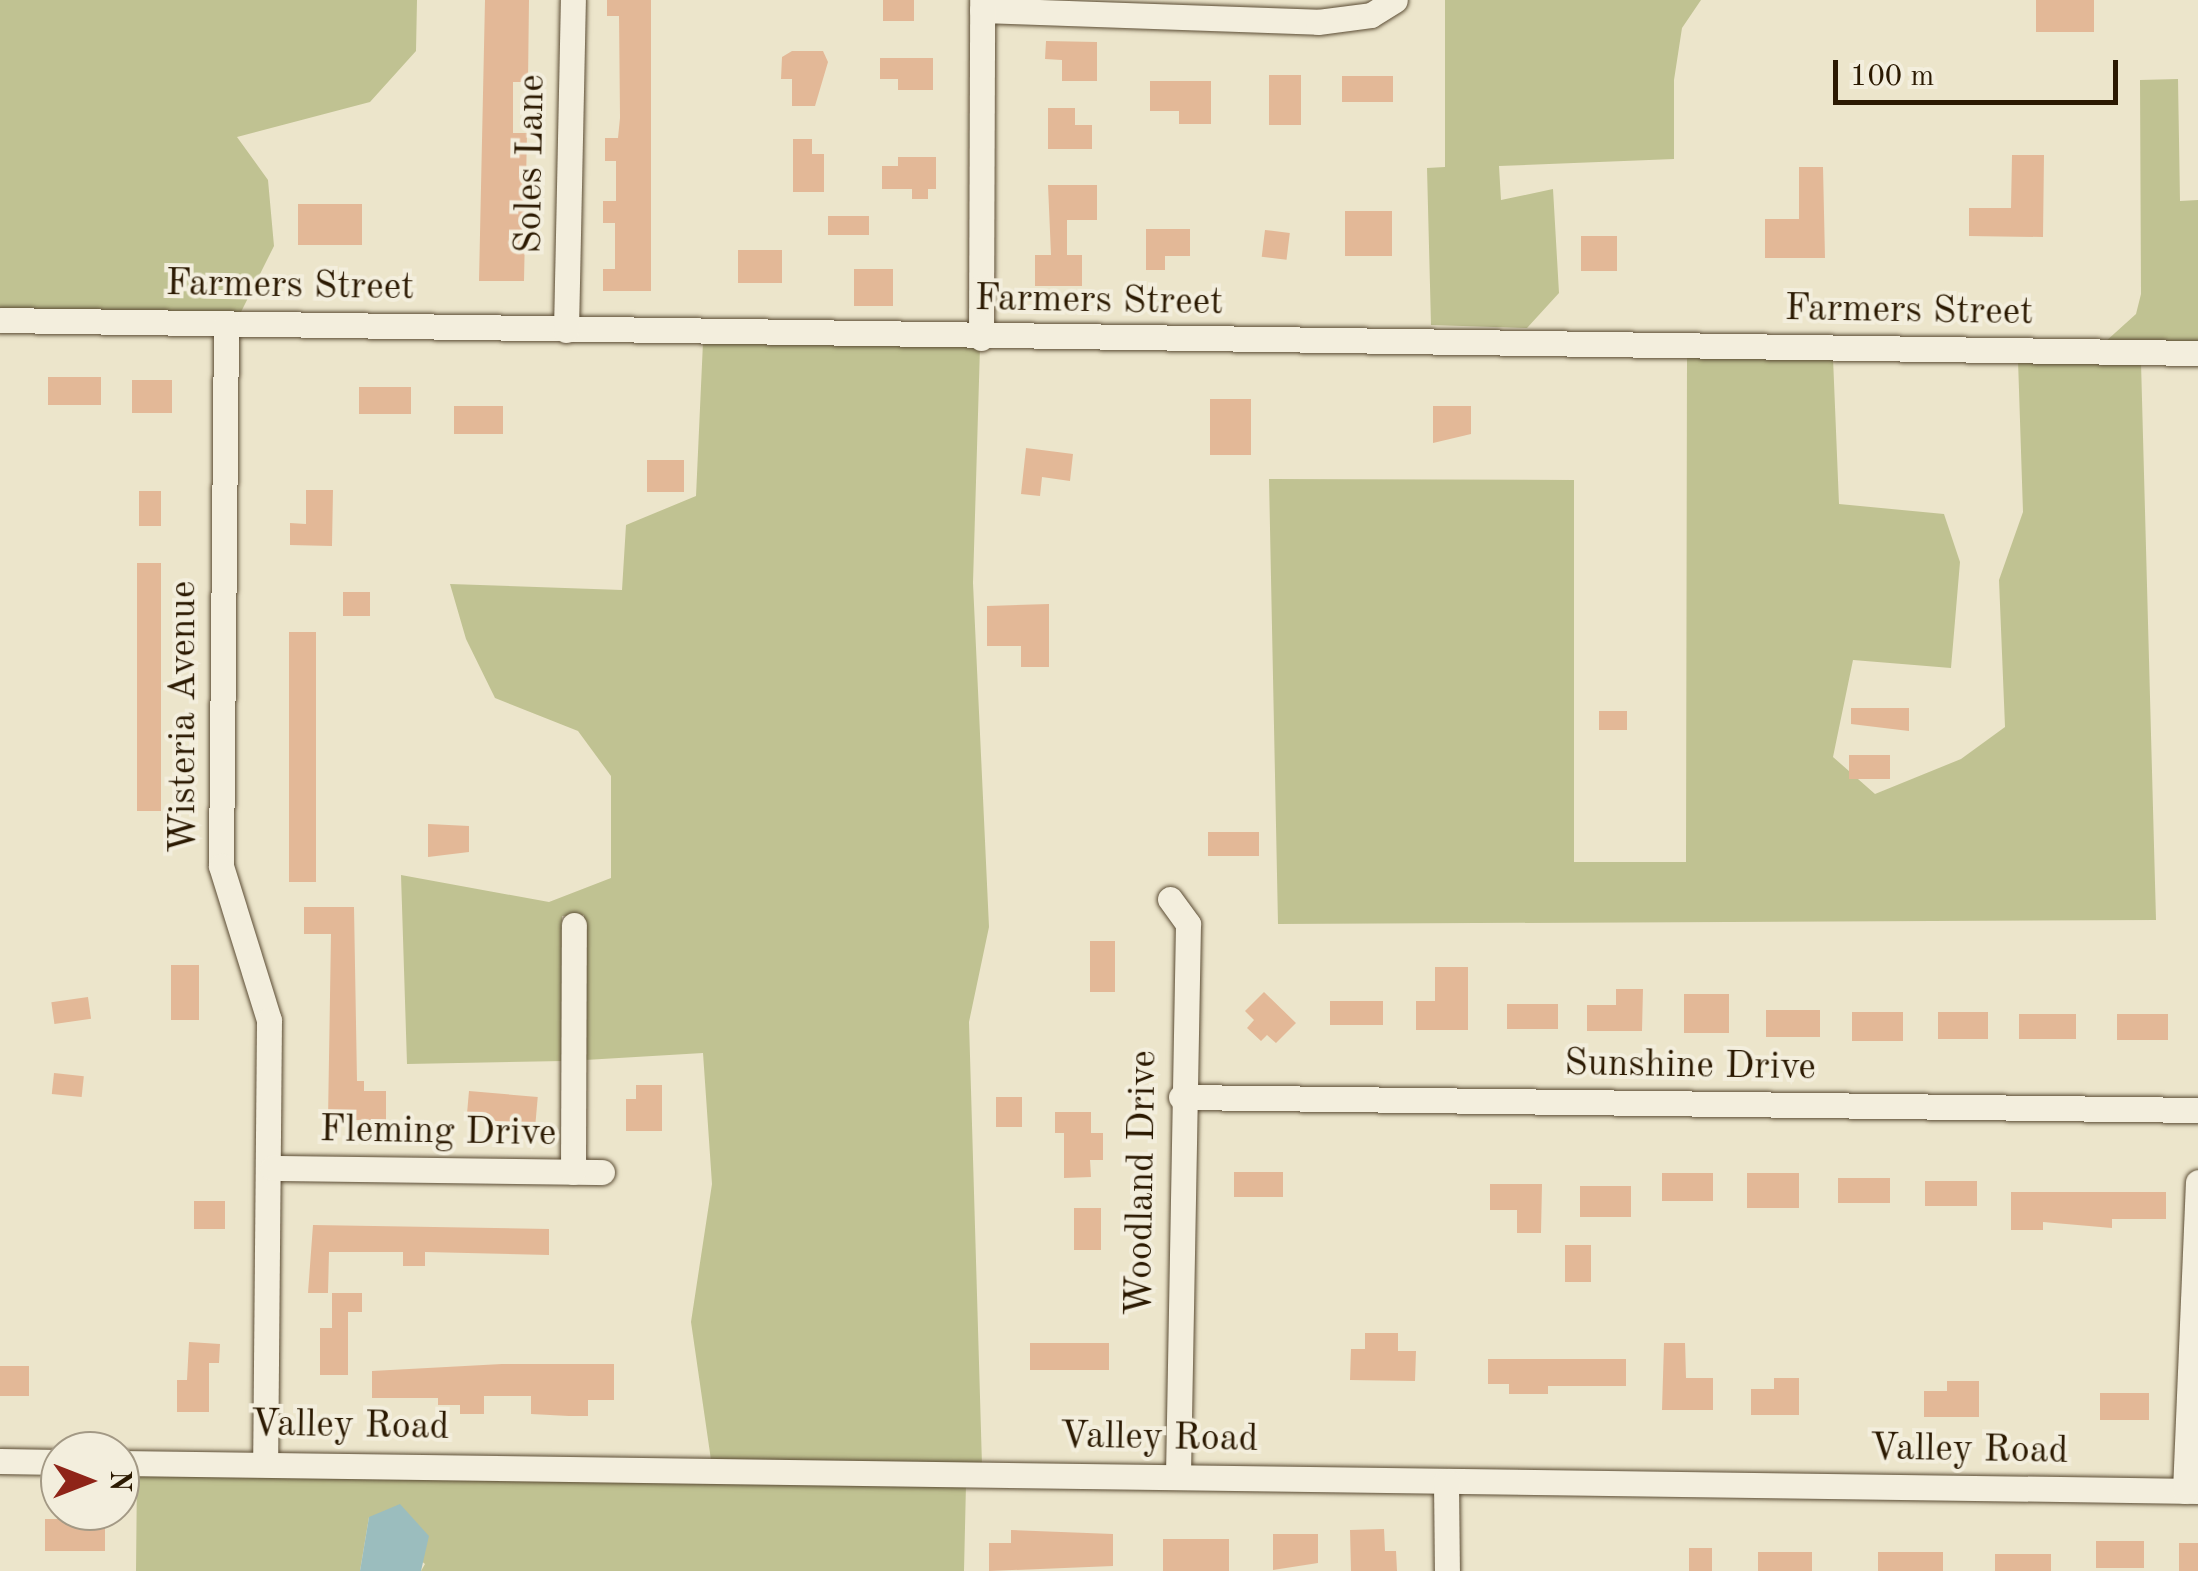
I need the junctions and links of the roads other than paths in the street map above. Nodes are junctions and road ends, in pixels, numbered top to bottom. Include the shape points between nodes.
1 (573, 0) edge
2 (1395, 0) edge
3 (982, 5) edge
4 (0, 320) edge
5 (226, 324) junction
6 (566, 330) junction
7 (981, 338) junction
8 (2198, 353) edge
9 (1170, 899) dead end
10 (574, 925) dead end
11 (1181, 1098) junction
12 (2198, 1110) edge
13 (272, 1168) junction
14 (573, 1172) junction
15 (602, 1172) dead end
16 (2198, 1182) edge
17 (0, 1461) edge
18 (40, 1462) edge
19 (265, 1462) junction
20 (140, 1463) edge
21 (1178, 1476) junction
22 (1446, 1480) junction
23 (2192, 1491) edge
24 (1447, 1571) edge

1 - 6 street, Soles Lane
2 - 3 street via 1371,15 1318,22
3 - 7 street
4 - 5 street, Farmers Street
5 - 6 street, Farmers Street
5 - 13 street, Wisteria Avenue via 221,866 266,1002
6 - 7 street, Farmers Street
7 - 8 street, Farmers Street
9 - 11 street, Woodland Drive via 1188,924
10 - 14 street
11 - 12 street, Sunshine Drive
11 - 21 street, Woodland Drive
13 - 14 street, Fleming Drive
13 - 19 street, Wisteria Avenue
14 - 15 street, Fleming Drive
16 - 23 street
17 - 18 street
19 - 20 street, Valley Road
19 - 21 street, Valley Road
21 - 22 street, Valley Road
22 - 23 street, Valley Road
22 - 24 street

